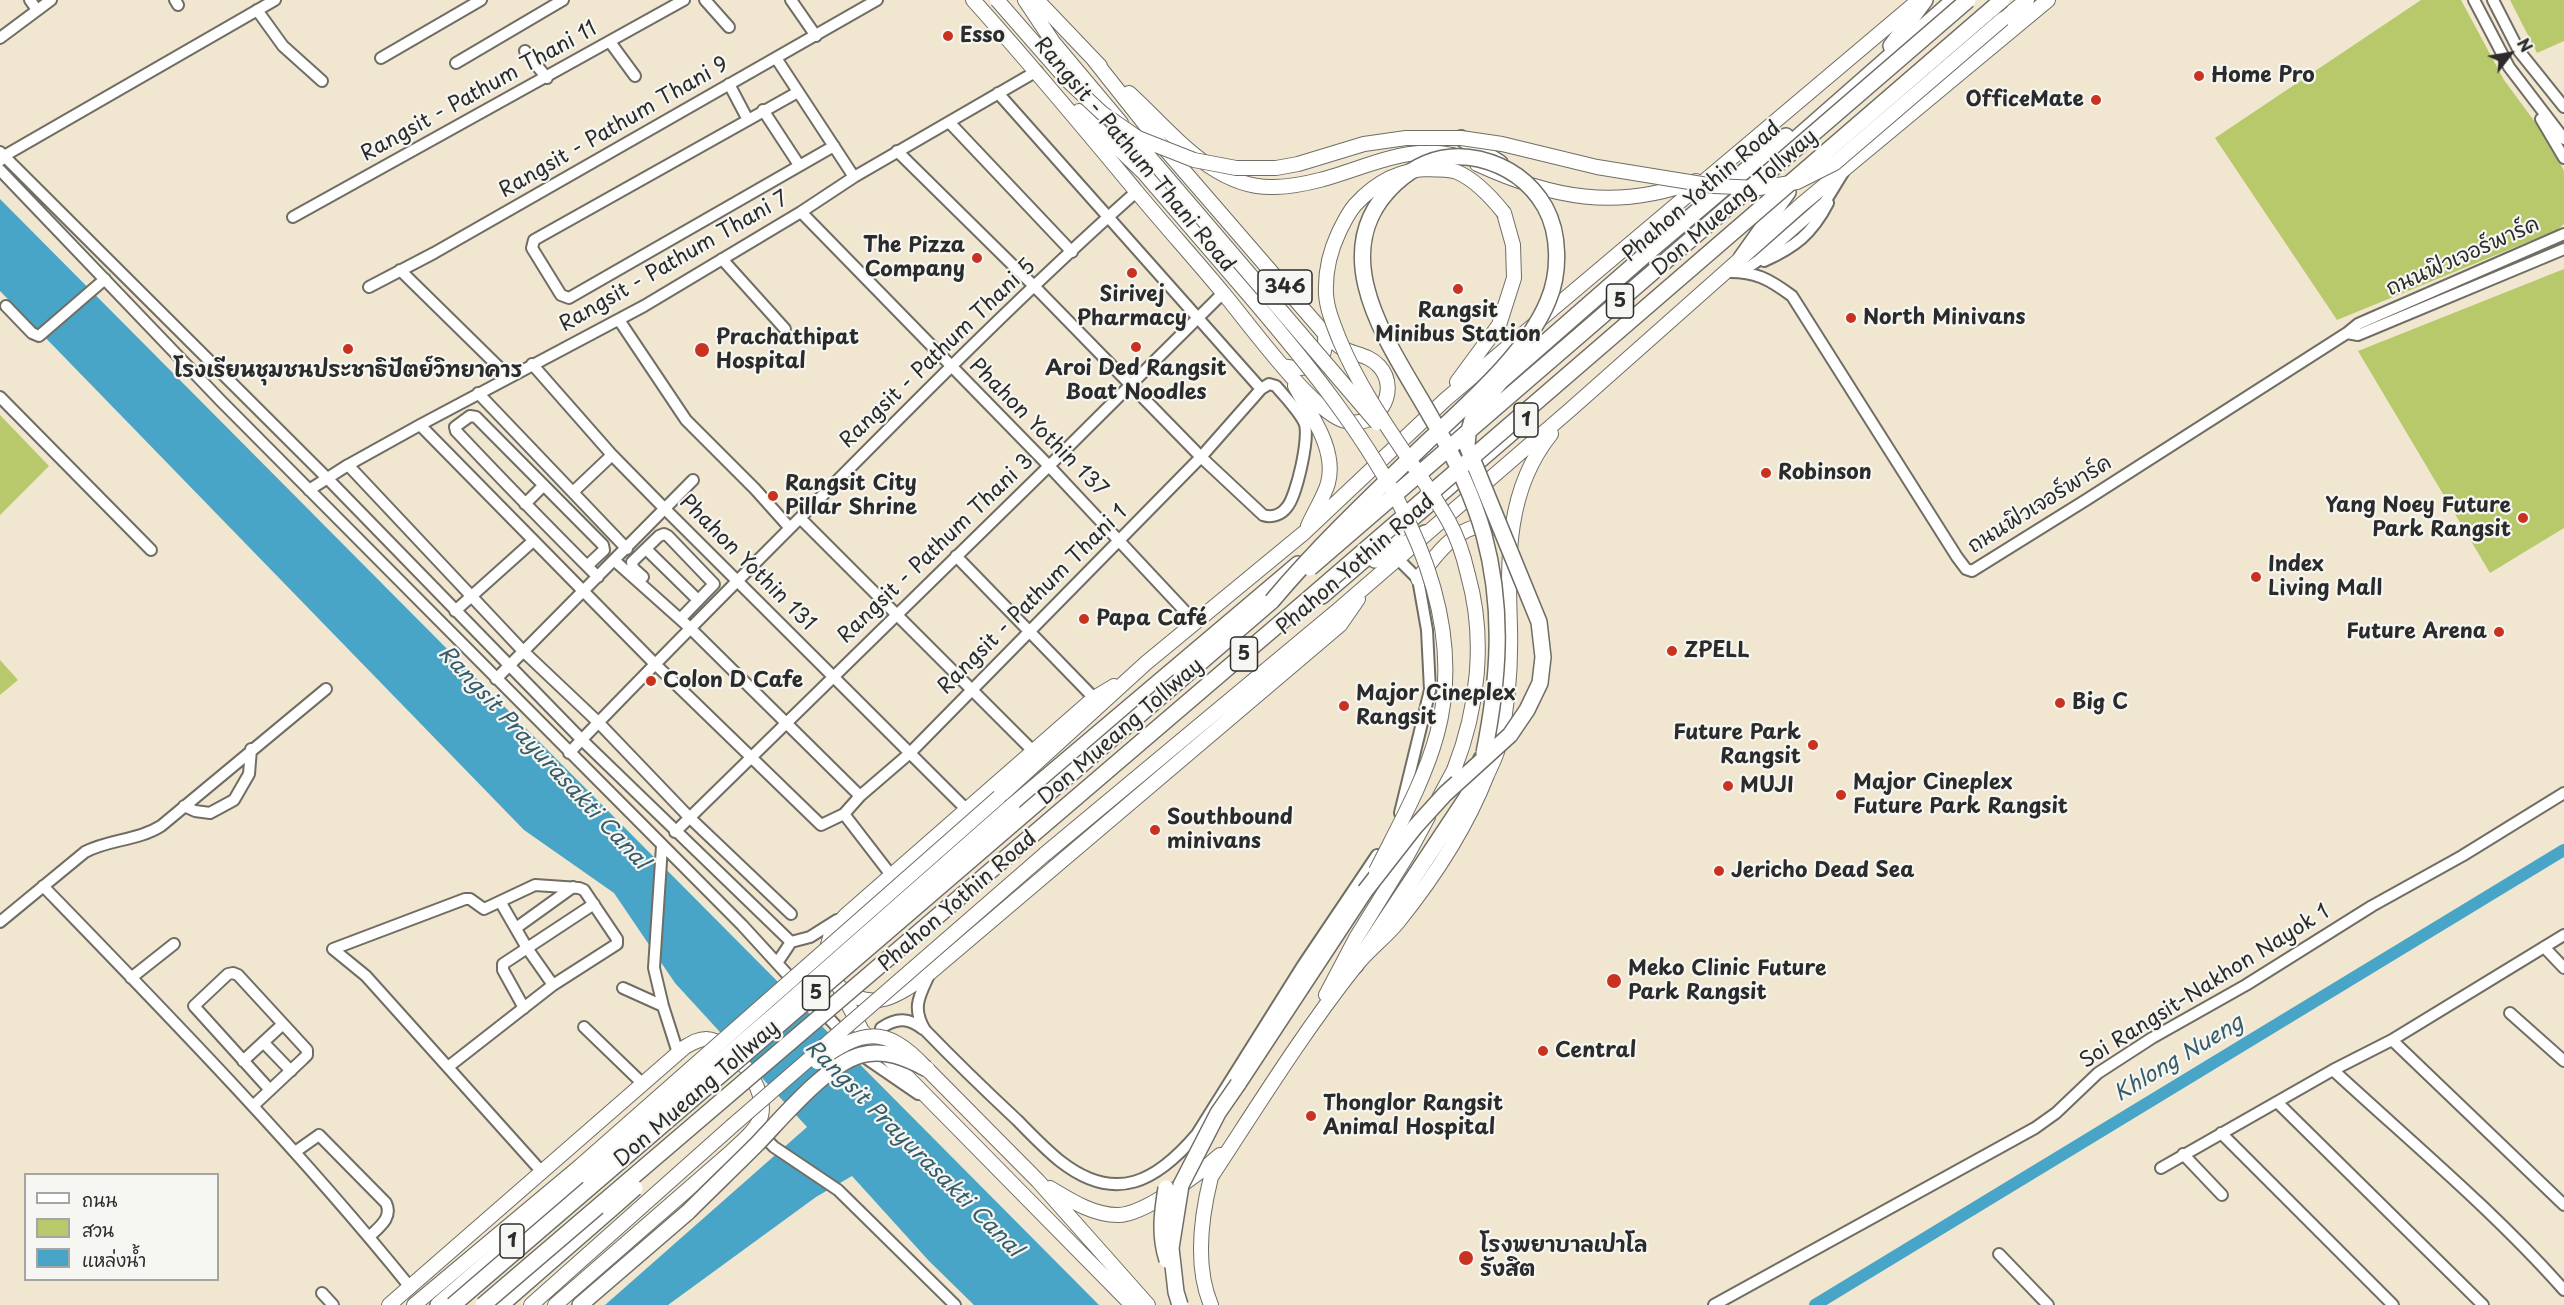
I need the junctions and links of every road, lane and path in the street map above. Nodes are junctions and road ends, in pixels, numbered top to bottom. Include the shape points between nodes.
1 (30, 0) edge
2 (51, 0) edge
3 (275, 0) edge
4 (481, 0) edge
5 (563, 0) edge
6 (705, 0) edge
7 (791, 0) edge
8 (877, 0) edge
9 (973, 0) edge
10 (997, 0) edge
11 (1025, 0) edge
12 (1036, 0) edge
13 (1919, 0) edge
14 (1925, 0) edge
15 (1968, 0) edge
16 (2002, 0) edge
17 (2012, 0) edge
18 (2027, 0) edge
19 (2048, 0) edge
20 (2474, 0) edge
21 (2493, 0) edge
22 (676, 2) edge
23 (1952, 2) edge
24 (37, 10) junction
25 (257, 10) junction
26 (729, 27) dead end
27 (816, 36) junction
28 (0, 38) edge
29 (610, 42) junction
30 (1891, 46) junction
31 (525, 51) dead end
32 (381, 58) dead end
33 (776, 58) junction
34 (1094, 60) junction
35 (456, 63) dead end
36 (2509, 68) junction
37 (1037, 71) junction
38 (635, 76) dead end
39 (547, 78) junction
40 (322, 81) dead end
41 (729, 84) junction
42 (1053, 88) junction
43 (798, 92) junction
44 (998, 93) junction
45 (2564, 107) edge
46 (764, 111) junction
47 (748, 120) junction
48 (949, 122) junction
49 (1461, 138) junction
50 (2564, 139) edge
51 (834, 146) junction
52 (897, 151) junction
53 (1, 156) edge
54 (2564, 158) edge
55 (800, 165) junction
56 (1846, 168) junction
57 (0, 170) edge
58 (1510, 170) junction
59 (854, 177) junction
60 (1706, 177) junction
61 (1136, 192) junction
62 (1788, 192) junction
63 (801, 212) junction
64 (292, 217) dead end
65 (1108, 217) junction
66 (2564, 234) edge
67 (2564, 249) edge
68 (1072, 252) junction
69 (722, 259) junction
70 (1744, 266) junction
71 (400, 270) junction
72 (100, 283) junction
73 (1034, 286) junction
74 (369, 287) dead end
75 (1223, 293) junction
76 (6, 306) dead end
77 (1199, 316) junction
78 (619, 320) junction
79 (784, 329) dead end
80 (2347, 333) junction
81 (1325, 334) junction
82 (532, 364) junction
83 (1283, 366) junction
84 (950, 367) junction
85 (509, 377) junction
86 (1129, 385) junction
87 (1262, 389) junction
88 (478, 393) junction
89 (0, 398) edge
90 (1446, 399) junction
91 (1571, 409) junction
92 (420, 425) junction
93 (612, 455) junction
94 (1201, 457) junction
95 (348, 465) junction
96 (1049, 466) junction
97 (327, 478) junction
98 (693, 480) dead end
99 (1423, 480) junction
100 (543, 486) junction
101 (309, 490) junction
102 (573, 492) junction
103 (525, 504) junction
104 (666, 510) junction
105 (800, 518) junction
106 (789, 527) junction
107 (1305, 532) junction
108 (1425, 533) junction
109 (1510, 536) junction
110 (1120, 540) junction
111 (532, 542) junction
112 (627, 549) junction
113 (646, 549) junction
114 (151, 550) dead end
115 (956, 556) junction
116 (1396, 557) junction
117 (615, 561) junction
118 (587, 566) junction
119 (1347, 576) junction
120 (598, 577) junction
121 (1374, 578) junction
122 (1418, 579) junction
123 (736, 580) junction
124 (583, 592) junction
125 (470, 596) junction
126 (699, 600) junction
127 (1272, 601) junction
128 (455, 611) junction
129 (896, 614) junction
130 (684, 615) junction
131 (1195, 622) junction
132 (692, 625) junction
133 (1030, 632) junction
134 (523, 651) junction
135 (655, 664) junction
136 (508, 666) junction
137 (1133, 674) junction
138 (833, 676) junction
139 (496, 679) junction
140 (326, 688) dead end
141 (972, 690) junction
142 (1094, 698) junction
143 (787, 721) junction
144 (598, 722) junction
145 (1219, 727) junction
146 (582, 740) junction
147 (251, 749) junction
148 (1034, 751) junction
149 (569, 753) junction
150 (910, 753) junction
151 (750, 757) junction
152 (2564, 793) edge
153 (860, 796) junction
154 (1006, 802) junction
155 (1108, 802) junction
156 (184, 806) junction
157 (966, 809) junction
158 (844, 814) junction
159 (690, 818) junction
160 (675, 832) junction
161 (662, 846) junction
162 (891, 875) junction
163 (43, 886) junction
164 (573, 887) junction
165 (1365, 891) junction
166 (501, 903) junction
167 (594, 904) junction
168 (791, 914) dead end
169 (846, 915) junction
170 (0, 922) edge
171 (516, 928) junction
172 (2564, 935) edge
173 (790, 942) junction
174 (174, 944) dead end
175 (2544, 947) junction
176 (527, 948) junction
177 (777, 963) junction
178 (1355, 966) junction
179 (2564, 968) edge
180 (931, 972) junction
181 (131, 978) junction
182 (553, 985) junction
183 (839, 985) junction
184 (622, 988) dead end
185 (663, 1006) junction
186 (524, 1008) junction
187 (2510, 1013) dead end
188 (283, 1023) junction
189 (584, 1027) dead end
190 (925, 1030) junction
191 (1305, 1036) junction
192 (2392, 1040) junction
193 (264, 1043) junction
194 (678, 1053) junction
195 (888, 1059) junction
196 (243, 1061) junction
197 (2564, 1061) edge
198 (448, 1067) junction
199 (927, 1069) junction
200 (2333, 1070) junction
201 (291, 1071) junction
202 (642, 1083) junction
203 (270, 1090) junction
204 (2277, 1102) junction
205 (253, 1106) junction
206 (938, 1108) junction
207 (732, 1126) junction
208 (755, 1128) junction
209 (2221, 1133) junction
210 (1232, 1146) junction
211 (295, 1152) junction
212 (2183, 1155) junction
213 (2161, 1168) dead end
214 (541, 1171) junction
215 (583, 1172) junction
216 (1038, 1181) junction
217 (1166, 1188) dead end
218 (2222, 1195) dead end
219 (2564, 1205) edge
220 (369, 1237) junction
221 (1999, 1254) dead end
222 (1175, 1286) junction
223 (410, 1287) junction
224 (2564, 1290) edge
225 (322, 1293) dead end
226 (333, 1305) edge
227 (389, 1305) edge
228 (414, 1305) edge
229 (438, 1305) edge
230 (453, 1305) edge
231 (483, 1305) edge
232 (501, 1305) edge
233 (531, 1305) edge
234 (555, 1305) edge
235 (580, 1305) edge
236 (955, 1305) edge
237 (1132, 1305) edge
238 (1148, 1305) edge
239 (1180, 1305) edge
240 (1211, 1305) edge
241 (1714, 1305) edge
242 (2049, 1305) edge
243 (2393, 1305) edge
244 (2483, 1305) edge

1 - 24 street
2 - 24 street
3 - 25 street
4 - 32 street
5 - 35 street
6 - 26 street
7 - 27 street
8 - 27 street, Rangsit - Pathum Thani 9
9 - 37 main road, Rangsit - Pathum Thani Road / 346
10 - 49 main road, bridge via 1067,80 1102,113 1138,138 1194,160 1236,168 1276,168 1364,144 1406,138
11 - 99 main road, bridge via 1053,42
12 - 34 main road, 346
13 - 60 main road, Phahon Yothin Road / 1
14 - 30 highway
15 - 127 highway, Don Mueang Tollway / 5, bridge
16 - 231 highway, Don Mueang Tollway / 5, bridge
17 - 62 highway, Phahon Yothin Road / 1
18 - 49 main road, bridge via 1835,163 1797,182 1759,188 1714,186 1597,167
19 - 56 main road, Phahon Yothin Road / 1
20 - 36 street
21 - 45 street via 2519,51
22 - 29 street, Rangsit - Pathum Thani 11
23 - 30 highway
23 - 154 highway, Phahon Yothin Road / 1 via 1667,252
24 - 28 street
25 - 40 street via 283,46
25 - 53 street
27 - 33 street, Rangsit - Pathum Thani 9
29 - 38 street
29 - 39 street, Rangsit - Pathum Thani 11
30 - 165 highway, bridge via 1501,381 1478,409 1467,446 1539,622 1543,657 1540,683 1510,735 1445,794
31 - 39 street
33 - 41 street, Rangsit - Pathum Thani 9
33 - 43 street
34 - 60 main road via 1192,152 1214,169 1252,186 1274,188 1316,181 1399,155 1427,152 1454,156 1522,184 1569,195 1647,195
34 - 81 main road, 346
36 - 50 street
36 - 54 street
37 - 42 main road, Rangsit - Pathum Thani Road / 346
37 - 44 street, Rangsit - Pathum Thani 7
39 - 64 street, Rangsit - Pathum Thani 11
41 - 47 street
41 - 71 street, Rangsit - Pathum Thani 9
42 - 61 main road, Rangsit - Pathum Thani Road / 346
42 - 165 main road, bridge via 1144,173 1311,367 1400,506 1421,551 1445,640 1446,684 1437,735 1411,802
43 - 46 street
43 - 51 street
44 - 48 street, Rangsit - Pathum Thani 7
44 - 65 street
46 - 47 street
46 - 55 street
47 - 55 street via 534,240 532,248 561,295 569,298
48 - 52 street, Rangsit - Pathum Thani 7
48 - 68 street
49 - 58 highway, bridge
51 - 55 street
51 - 59 street
52 - 59 street, Rangsit - Pathum Thani 7
52 - 73 street
53 - 97 street
56 - 70 main road, Phahon Yothin Road / 1
56 - 70 street via 1819,208
57 - 72 street
58 - 127 highway, bridge via 1538,195 1550,217 1557,256 1549,300 1514,354 1324,541
58 - 178 highway, bridge via 1479,159 1459,157 1418,166 1379,201 1365,234 1363,276 1376,318 1475,505 1499,615 1493,709 1484,753 1467,797
59 - 63 street, Rangsit - Pathum Thani 7
60 - 90 main road, Phahon Yothin Road / 1
61 - 65 street, Rangsit - Pathum Thani 5
61 - 75 main road, Rangsit - Pathum Thani Road / 346
62 - 70 highway
62 - 119 highway, Phahon Yothin Road / 1
63 - 69 street, Rangsit - Pathum Thani 7
63 - 84 street, Phahon Yothin 137
65 - 68 street, Rangsit - Pathum Thani 5
65 - 77 street
66 - 80 street, ถนนฟิวเจอร์พาร์ค via 2358,324
67 - 80 street, ถนนฟิวเจอร์พาร์ค via 2358,335
68 - 73 street, Rangsit - Pathum Thani 5
69 - 78 street, Rangsit - Pathum Thani 7
69 - 79 street
70 - 80 street, ถนนฟิวเจอร์พาร์ค via 1792,296 1957,557 1972,571
70 - 91 main road, Phahon Yothin Road / 1 via 1726,272
71 - 74 street, Rangsit - Pathum Thani 9
71 - 85 street
72 - 76 street via 38,336
72 - 101 street
73 - 84 street, Rangsit - Pathum Thani 5
73 - 86 street
75 - 77 street, Rangsit - Pathum Thani 3
75 - 83 main road, Rangsit - Pathum Thani Road / 346
77 - 86 street, Rangsit - Pathum Thani 3
77 - 87 street
78 - 82 street, Rangsit - Pathum Thani 7
78 - 106 street via 686,420
81 - 83 main road via 1321,361 1303,369
81 - 83 main road, 346 via 1336,345 1379,366 1387,387 1378,414 1366,422 1341,420
82 - 85 street, Rangsit - Pathum Thani 7
82 - 93 street, Phahon Yothin 131
83 - 107 main road via 1316,423 1328,453 1328,482
84 - 96 street, Phahon Yothin 137
84 - 105 street, Rangsit - Pathum Thani 5
85 - 88 street, Rangsit - Pathum Thani 7
86 - 94 street
86 - 96 street, Rangsit - Pathum Thani 3
87 - 94 street, Rangsit - Pathum Thani 1
87 - 94 street via 1269,384 1276,386 1305,423 1306,445 1288,507 1279,514 1263,515
88 - 92 street, Rangsit - Pathum Thani 7
88 - 102 street
89 - 114 street
90 - 99 main road, bridge via 1498,325 1514,278 1513,245 1504,213 1486,192 1456,171 1427,169 1398,174 1372,186 1350,210 1334,243 1326,295 1332,321 1364,390
90 - 107 main road, Phahon Yothin Road / 1
91 - 108 main road, Phahon Yothin Road / 1
91 - 109 main road via 1528,470
92 - 95 street, Rangsit - Pathum Thani 7
92 - 111 street
93 - 102 street
93 - 104 street, Phahon Yothin 131
94 - 110 street, Rangsit - Pathum Thani 1
95 - 97 street, Rangsit - Pathum Thani 7
95 - 125 street
96 - 110 street, Phahon Yothin 137
96 - 115 street, Rangsit - Pathum Thani 3
97 - 101 street, Rangsit - Pathum Thani 7
97 - 128 street
98 - 104 street
99 - 191 main road, bridge via 1449,523 1468,575 1478,626 1478,670 1463,748 1454,771 1356,938
100 - 103 street
100 - 103 street via 473,415 455,427
100 - 118 street via 603,545 604,550
101 - 139 street
102 - 112 street
103 - 118 street
104 - 112 street
104 - 123 street, Phahon Yothin 131
105 - 106 street, Rangsit - Pathum Thani 5
105 - 129 street
106 - 123 street, Rangsit - Pathum Thani 5
107 - 131 main road, Phahon Yothin Road / 1
108 - 116 main road, Phahon Yothin Road / 1
108 - 119 highway
109 - 122 main road via 1492,526 1469,530 1444,546
109 - 178 main road via 1509,683 1500,743 1474,808 1451,850 1397,922
110 - 131 street, Phahon Yothin 137
110 - 133 street, Rangsit - Pathum Thani 1
111 - 124 street
111 - 125 street
112 - 117 street
113 - 126 street
113 - 126 street via 659,536 668,536 714,584
113 - 130 street via 632,562 633,568
115 - 129 street, Rangsit - Pathum Thani 3
115 - 133 street
116 - 121 main road, Phahon Yothin Road / 1
116 - 122 street
117 - 120 street
117 - 132 street
118 - 120 street
119 - 232 highway, Phahon Yothin Road / 1, bridge via 813,1030
120 - 124 street
121 - 145 main road via 1340,625
121 - 155 main road, Phahon Yothin Road / 1
122 - 190 street via 1427,630 1430,690 1399,816 1370,869 1180,1155 1153,1175 1127,1184 1093,1180 1060,1161
123 - 132 street, Rangsit - Pathum Thani 5
123 - 138 street, Phahon Yothin 131
124 - 134 street
124 - 135 street
125 - 128 street
125 - 134 street
126 - 130 street
127 - 230 highway, Don Mueang Tollway / 5, bridge
128 - 136 street
129 - 138 street, Rangsit - Pathum Thani 3
129 - 141 street
130 - 132 street
131 - 137 main road, Phahon Yothin Road / 1
132 - 135 street, Rangsit - Pathum Thani 5
132 - 143 street
133 - 141 street, Rangsit - Pathum Thani 1
133 - 142 street
134 - 136 street
134 - 144 street
135 - 144 street, Rangsit - Pathum Thani 5
135 - 151 street
136 - 139 street
136 - 146 street
137 - 142 main road
137 - 154 main road, Phahon Yothin Road / 1
138 - 143 street, Rangsit - Pathum Thani 3
138 - 150 street, Phahon Yothin 131
139 - 149 street
140 - 147 street
141 - 148 street
141 - 150 street, Rangsit - Pathum Thani 1
142 - 148 main road
143 - 151 street, Rangsit - Pathum Thani 3
143 - 153 street
144 - 146 street, Rangsit - Pathum Thani 5
144 - 159 street
145 - 155 main road
145 - 180 main road
146 - 149 street, Rangsit - Pathum Thani 5
146 - 160 street
147 - 156 street
147 - 156 street via 249,774 234,800 210,813
148 - 157 main road
149 - 161 street
150 - 153 street, Rangsit - Pathum Thani 1
150 - 157 street, Phahon Yothin 131
151 - 158 street, Rangsit - Pathum Thani 1 via 821,825
151 - 159 street, Rangsit - Pathum Thani 3
152 - 241 street, Soi Rangsit-Nakhon Nayok 1 via 2152,1038 2098,1073 2035,1128
153 - 158 street, Rangsit - Pathum Thani 1
154 - 215 highway, Phahon Yothin Road / 1, bridge via 788,1003
155 - 207 main road, Phahon Yothin Road / 1, bridge
156 - 163 street via 141,837 97,845 84,852
157 - 162 main road
158 - 162 street
159 - 160 street, Rangsit - Pathum Thani 3
159 - 168 street
160 - 173 street
161 - 177 street
161 - 185 street via 654,968
162 - 169 main road
163 - 170 street
163 - 181 street
164 - 166 street via 536,885
164 - 167 street via 584,890
164 - 171 street
165 - 222 highway, bridge via 1218,1113 1181,1185 1171,1248
166 - 171 street
166 - 198 street via 484,909 465,899 333,949 366,976
167 - 176 street
167 - 182 street via 617,944
169 - 173 street via 810,937
169 - 183 main road via 832,930 826,952
171 - 176 street
172 - 175 street
173 - 177 street
174 - 181 street
175 - 179 street
175 - 192 street
176 - 182 street
176 - 186 street via 502,967
177 - 206 street via 867,1059
178 - 191 main road
180 - 183 main road via 895,995 872,1001 854,998
180 - 190 street via 916,1005
181 - 205 street
182 - 186 street
183 - 195 main road via 862,1031
184 - 185 street
185 - 194 street
186 - 198 street
187 - 197 street
188 - 193 street
188 - 196 street via 233,973 194,1006
188 - 201 street via 307,1050 307,1056
189 - 202 street
190 - 195 street via 913,1021 901,1019 886,1025 878,1038
191 - 210 main road
192 - 200 street
192 - 219 street
193 - 196 street
193 - 201 street
194 - 202 main road
194 - 208 main road via 703,1039 730,1050 759,1087 763,1107
195 - 206 main road
196 - 203 street
198 - 214 street
199 - 207 main road, bridge via 893,1041 869,1035 856,1038
199 - 216 main road
199 - 235 highway, bridge via 904,1056 876,1053 860,1055 831,1071 688,1212
200 - 204 street
200 - 224 street via 2488,1213
201 - 203 street
202 - 214 main road
203 - 205 street
204 - 209 street
204 - 244 street
205 - 211 street
206 - 237 main road
207 - 233 main road, Phahon Yothin Road / 1
208 - 234 main road
208 - 236 street via 774,1147 838,1190
209 - 212 street
209 - 243 street
210 - 216 main road via 1200,1173 1144,1208 1118,1216 1083,1208
210 - 240 main road via 1211,1178 1205,1199 1202,1260
211 - 220 street
211 - 220 street via 319,1135 386,1203 387,1218
212 - 213 street
212 - 218 street
214 - 223 main road
215 - 228 main road, Phahon Yothin Road / 1
215 - 229 highway, Phahon Yothin Road / 1
216 - 238 main road
217 - 222 highway, bridge via 1162,1244
220 - 223 street
221 - 242 street
222 - 239 highway, bridge
223 - 227 main road
225 - 226 street

